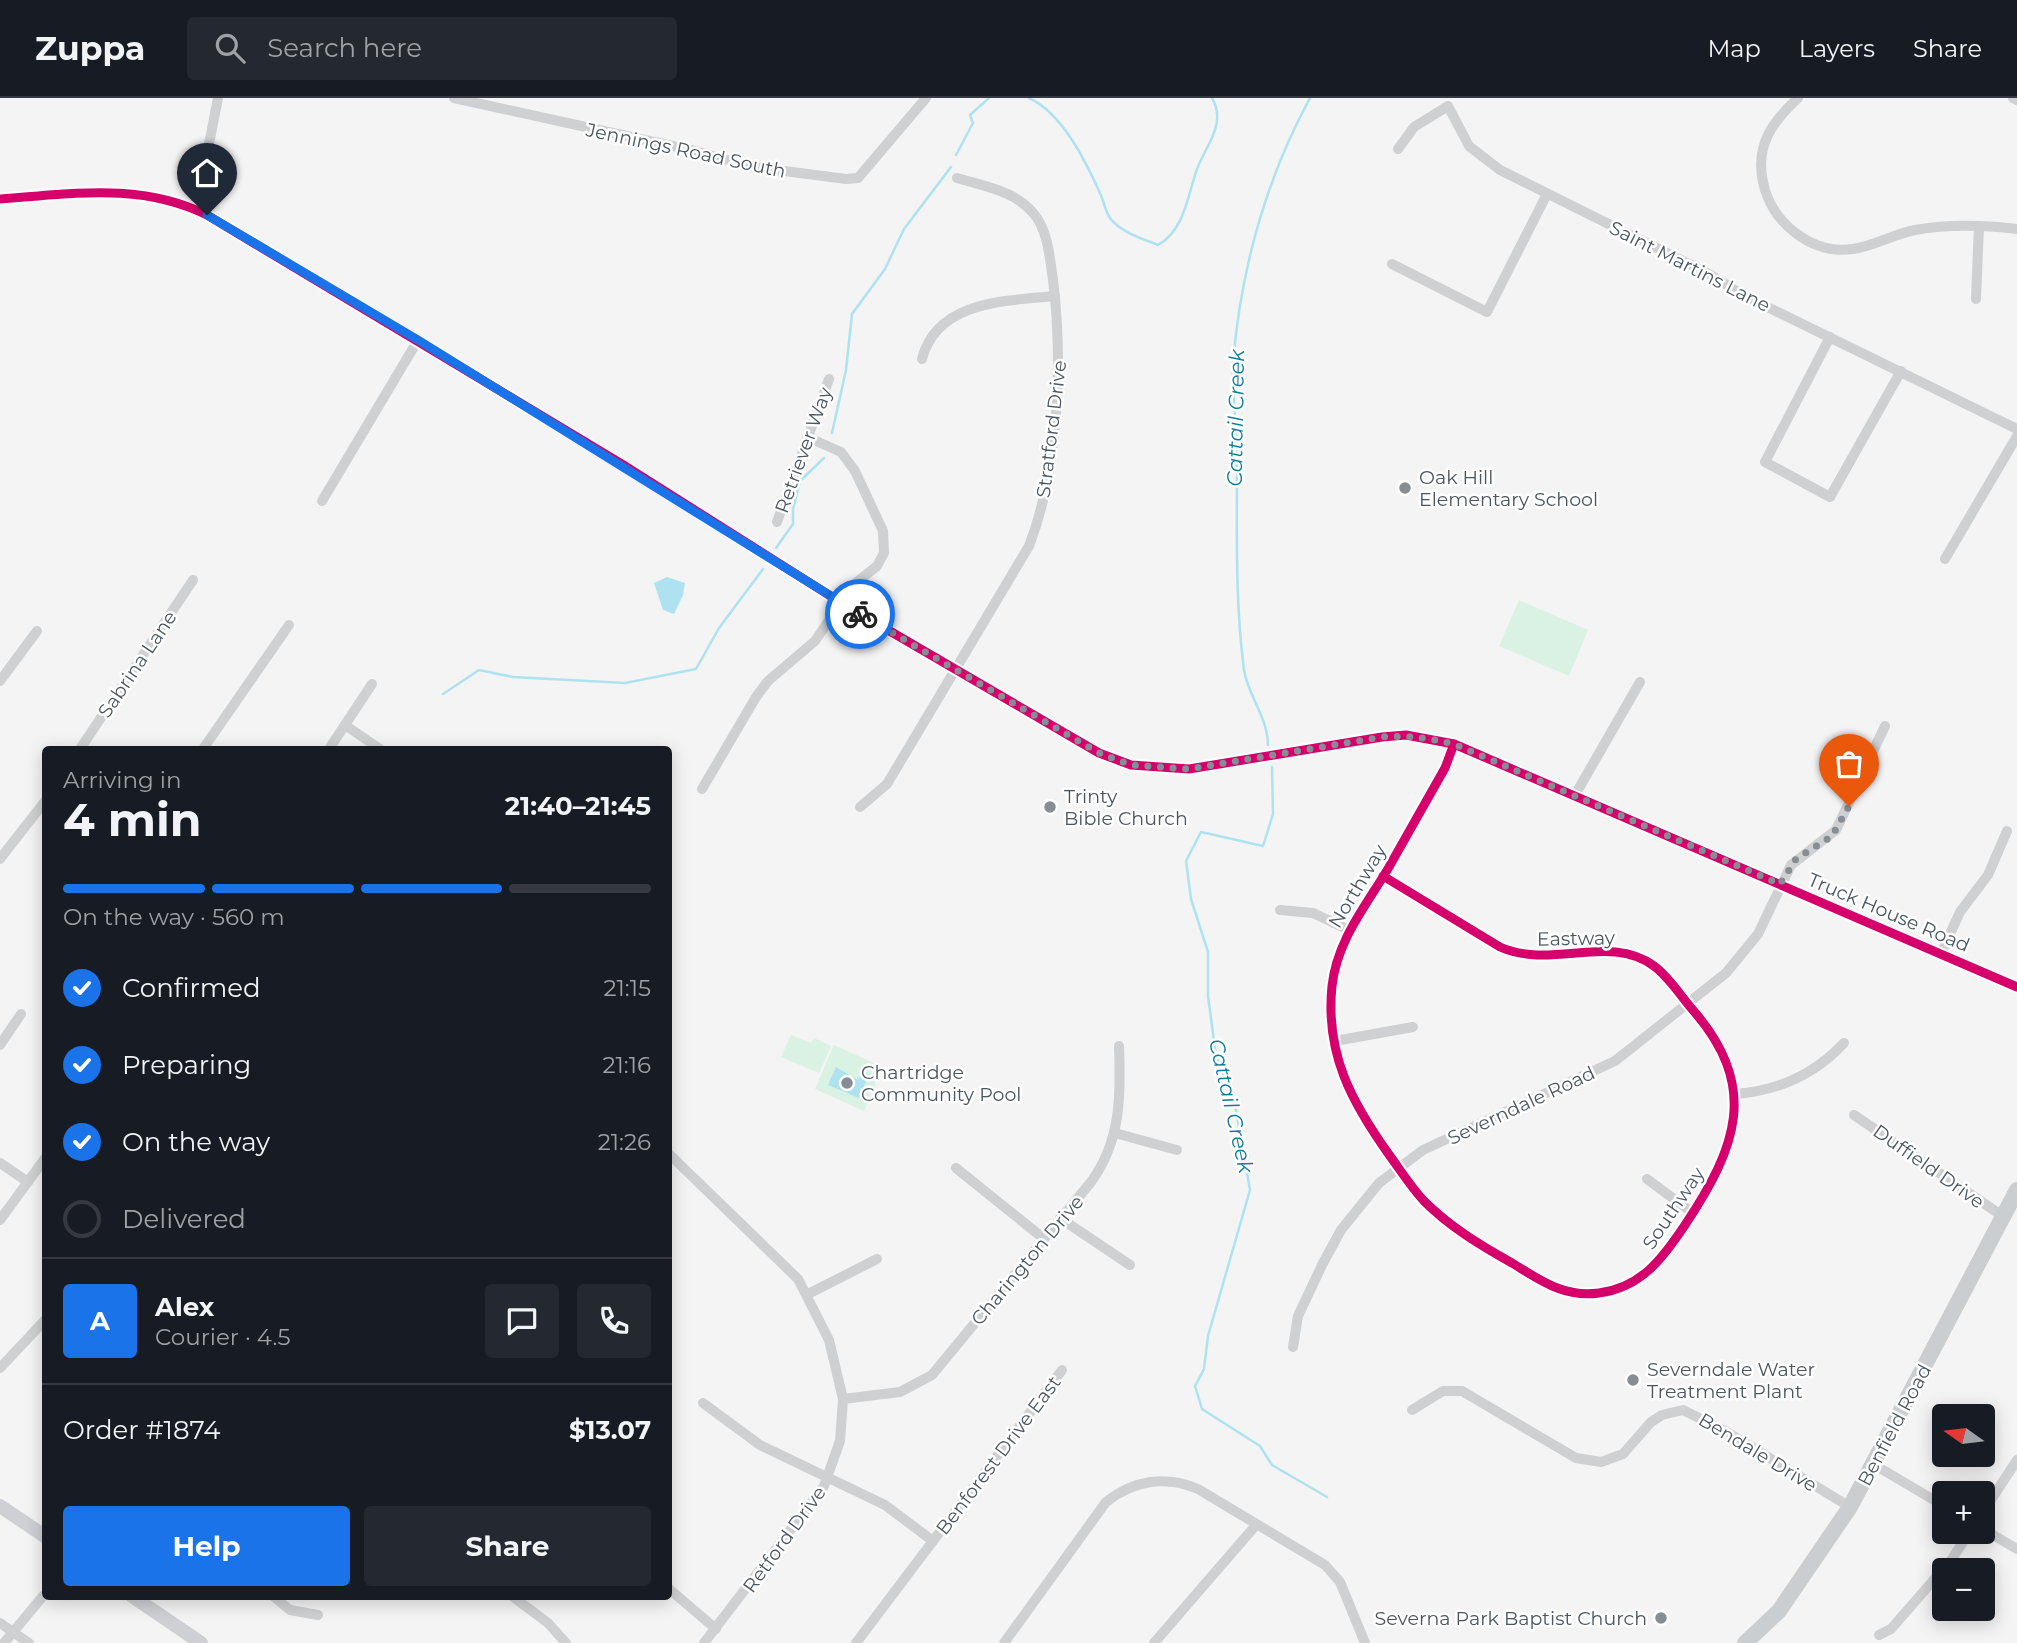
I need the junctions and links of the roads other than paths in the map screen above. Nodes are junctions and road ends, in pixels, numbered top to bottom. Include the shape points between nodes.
1 (218, 98) edge
2 (454, 98) edge
3 (926, 98) edge
4 (1798, 98) edge
5 (1398, 149) dead end
6 (957, 178) dead end
7 (1547, 194) junction
8 (0, 199) edge
9 (193, 208) junction
10 (1979, 226) junction
11 (2017, 229) edge
12 (1392, 264) dead end
13 (1055, 296) junction
14 (1976, 299) dead end
15 (1830, 338) junction
16 (418, 340) junction
17 (922, 359) dead end
18 (1901, 371) junction
19 (829, 379) dead end
20 (2017, 429) edge
21 (2017, 436) edge
22 (807, 437) junction
23 (322, 501) dead end
24 (777, 522) dead end
25 (1945, 559) dead end
26 (193, 580) dead end
27 (840, 602) junction
28 (289, 625) dead end
29 (37, 631) dead end
30 (954, 670) junction
31 (0, 681) edge
32 (1640, 682) dead end
33 (372, 684) dead end
34 (345, 725) junction
35 (1885, 726) dead end
36 (1454, 744) junction
37 (82, 746) edge
38 (205, 746) edge
39 (331, 746) edge
40 (376, 746) edge
41 (702, 789) dead end
42 (1575, 795) junction
43 (42, 805) edge
44 (860, 807) dead end
45 (2007, 831) dead end
46 (0, 859) edge
47 (1383, 876) junction
48 (1780, 884) junction
49 (1280, 910) dead end
50 (1349, 930) junction
51 (1941, 954) junction
52 (2017, 987) edge
53 (1688, 1004) junction
54 (21, 1014) dead end
55 (1413, 1027) dead end
56 (1335, 1041) junction
57 (1844, 1043) dead end
58 (0, 1045) edge
59 (1119, 1046) dead end
60 (1735, 1094) junction
61 (1854, 1115) dead end
62 (1115, 1133) junction
63 (1177, 1150) dead end
64 (672, 1157) edge
65 (0, 1163) edge
66 (42, 1163) edge
67 (1398, 1167) junction
68 (956, 1168) dead end
69 (1647, 1179) dead end
70 (28, 1182) junction
71 (2017, 1191) edge
72 (1693, 1213) junction
73 (2004, 1217) junction
74 (1060, 1218) junction
75 (0, 1220) edge
76 (1043, 1238) junction
77 (877, 1259) dead end
78 (1130, 1265) dead end
79 (808, 1294) junction
80 (42, 1323) edge
81 (1293, 1347) dead end
82 (0, 1368) edge
83 (1062, 1370) dead end
84 (843, 1399) junction
85 (702, 1403) dead end
86 (1412, 1410) dead end
87 (2017, 1460) edge
88 (1873, 1465) junction
89 (828, 1477) junction
90 (1995, 1494) edge
91 (1932, 1499) edge
92 (0, 1506) edge
93 (1850, 1507) junction
94 (1256, 1525) junction
95 (42, 1534) edge
96 (1995, 1536) edge
97 (933, 1541) junction
98 (1962, 1544) edge
99 (2017, 1549) edge
100 (672, 1591) edge
101 (42, 1597) edge
102 (138, 1600) edge
103 (278, 1600) edge
104 (517, 1600) edge
105 (318, 1615) dead end
106 (0, 1623) edge
107 (716, 1629) junction
108 (15, 1633) junction
109 (1879, 1634) dead end
110 (4, 1643) edge
111 (29, 1643) edge
112 (201, 1643) edge
113 (566, 1643) edge
114 (704, 1643) edge
115 (856, 1643) edge
116 (1004, 1643) edge
117 (1154, 1643) edge
118 (1365, 1643) edge
119 (1745, 1643) edge

1 - 9 street
2 - 3 street, Jennings Road South via 695,150 753,167 846,179 858,178
4 - 10 street via 1770,127 1761,167 1766,197 1787,226 1804,239 1830,248 1855,249 1912,231
5 - 7 street, Saint Martins Lane via 1414,127 1448,106 1463,137 1477,153
6 - 13 street, Stratford Drive via 1010,195 1036,216 1049,252
7 - 12 street via 1487,312
7 - 15 street, Saint Martins Lane
8 - 9 street, Truck House Road via 140,194
9 - 16 street, Truck House Road
10 - 11 street
10 - 14 street
13 - 17 street via 1007,301 960,313 930,335
13 - 30 street, Stratford Drive via 1060,368 1043,503 1029,545
15 - 18 street, Saint Martins Lane
15 - 18 street via 1765,461 1830,497
16 - 23 street
16 - 27 street, Truck House Road
18 - 20 street, Saint Martins Lane
19 - 22 street, Retriever Way
21 - 25 street
22 - 24 street, Retriever Way
22 - 27 street via 833,447 849,461 885,539 881,561
26 - 37 street, Sabrina Lane
27 - 30 street, Truck House Road
27 - 41 street via 815,641 756,697
28 - 38 street
29 - 31 street
30 - 36 street, Truck House Road via 1099,753 1144,767 1189,769 1406,735
30 - 44 street, Stratford Drive via 887,784
32 - 42 street
33 - 34 street
34 - 39 street
34 - 40 street
35 - 48 street, Severndale Road via 1836,830 1796,859
36 - 42 street, Truck House Road
36 - 47 street, Northway
42 - 48 street, Truck House Road
43 - 46 street
45 - 51 street via 1984,883 1961,912
47 - 50 street, Northway
47 - 53 street, Eastway via 1520,955 1600,951 1646,962 1666,977
48 - 51 street, Truck House Road
48 - 53 street, Severndale Road via 1752,944
49 - 50 street via 1313,913
50 - 56 street, Northway via 1332,987
51 - 52 street, Truck House Road
53 - 60 street, Southway via 1722,1050
53 - 67 street, Severndale Road via 1615,1061 1423,1150
54 - 58 street
55 - 56 street
56 - 67 street, Northway via 1351,1098
57 - 60 street via 1817,1067 1781,1084 1762,1092
59 - 62 street, Charington Drive
60 - 72 street, Southway via 1728,1148
61 - 73 street, Duffield Drive
62 - 63 street
62 - 74 street, Charington Drive via 1100,1169
64 - 79 street, Retford Drive via 772,1250
65 - 70 street
66 - 70 street
67 - 72 street, Southway via 1423,1200 1478,1244 1544,1283 1574,1293 1610,1292 1637,1280 1664,1256
67 - 81 street, Severndale Road via 1341,1230 1298,1316
68 - 76 street
69 - 72 street
70 - 75 street
71 - 73 main road, Benfield Road
73 - 88 main road, Benfield Road
74 - 76 street, Charington Drive
74 - 78 street
76 - 84 street, Charington Drive via 932,1375 900,1392
77 - 79 street
79 - 84 street, Retford Drive via 835,1358
80 - 82 street
83 - 97 street, Benforest Drive East
84 - 89 street, Retford Drive via 840,1441
85 - 89 street via 760,1445
86 - 93 street, Bendale Drive via 1443,1391 1462,1391 1576,1458 1601,1462 1623,1454 1662,1415 1683,1410
87 - 90 street
88 - 91 street
88 - 93 main road, Benfield Road
89 - 97 street via 885,1505
89 - 107 street, Retford Drive via 812,1505
92 - 95 main road
93 - 119 main road, Benfield Road via 1779,1611
94 - 116 street via 1224,1503 1177,1481 1144,1482 1106,1502
94 - 117 street
94 - 118 street via 1333,1573
96 - 99 street
97 - 115 street, Benforest Drive East
98 - 109 street via 1891,1629
100 - 107 street
101 - 108 street
102 - 112 main road
103 - 105 street via 290,1610
104 - 113 street
106 - 108 street
107 - 114 street, Retford Drive
108 - 110 street
108 - 111 street

